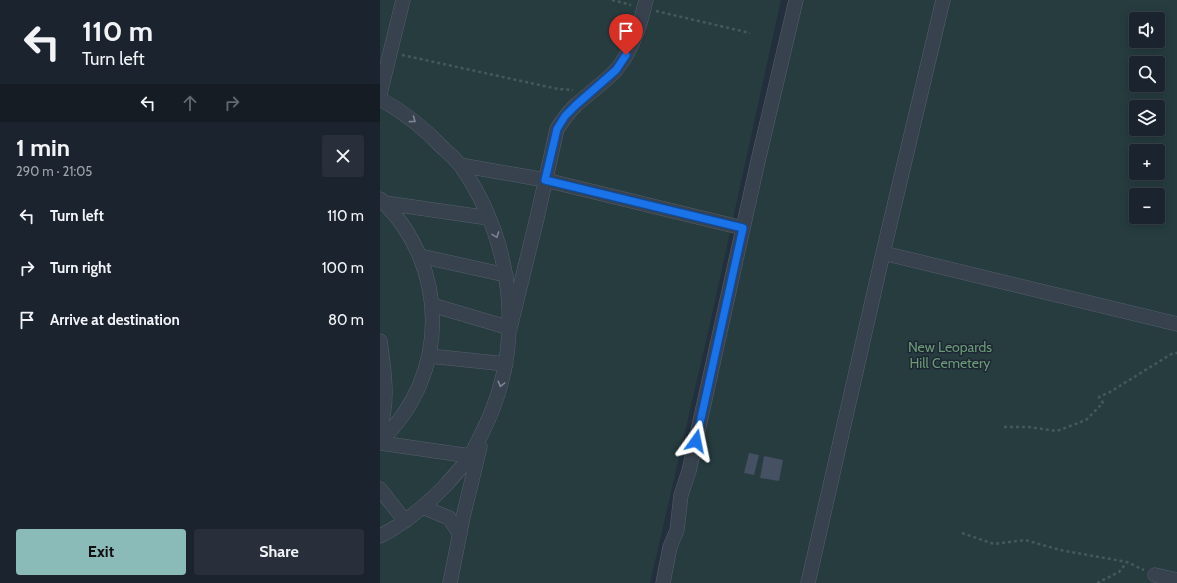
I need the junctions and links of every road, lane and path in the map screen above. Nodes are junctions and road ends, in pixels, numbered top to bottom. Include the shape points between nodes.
1 (403, 0) edge
2 (612, 0) edge
3 (796, 0) edge
4 (943, 0) edge
5 (645, 4) edge
6 (750, 33) dead end
7 (389, 53) junction
8 (593, 90) junction
9 (380, 94) edge
10 (380, 99) edge
11 (460, 165) junction
12 (545, 180) junction
13 (383, 201) edge
14 (489, 218) junction
15 (743, 228) junction
16 (883, 253) junction
17 (420, 256) junction
18 (506, 276) junction
19 (432, 305) junction
20 (1177, 324) edge
21 (510, 328) junction
22 (380, 341) edge
23 (1177, 352) edge
24 (429, 356) junction
25 (506, 364) junction
26 (485, 427) junction
27 (1004, 427) dead end
28 (380, 428) edge
29 (380, 442) edge
30 (470, 456) junction
31 (380, 489) edge
32 (423, 507) junction
33 (405, 521) junction
34 (460, 534) junction
35 (962, 534) dead end
36 (380, 536) edge
37 (1127, 562) junction
38 (1156, 575) joint
39 (1177, 580) edge
40 (450, 583) edge
41 (663, 583) edge
42 (808, 583) edge
43 (1097, 583) edge

1 - 7 lane
2 - 5 path
3 - 15 lane
4 - 16 lane
5 - 6 path
5 - 8 lane via 639,29 626,55 616,70
7 - 8 path via 558,89
7 - 9 lane
8 - 12 lane via 565,116 557,129
10 -> 11 lane via 417,123
11 - 12 lane
11 - 14 lane
12 - 15 lane
12 - 21 lane
13 - 14 lane
13 - 17 lane via 402,223
14 -> 18 lane via 497,237
15 - 41 lane via 689,471 681,495 677,530 670,547
16 - 20 lane
16 - 42 lane
17 - 18 lane
17 - 19 lane via 430,288
18 - 21 lane
19 - 21 lane
19 - 24 lane
21 - 25 lane
22 - 28 lane via 385,382
23 - 27 path via 1099,397 1103,404 1086,420 1058,431
24 - 25 lane
24 - 29 lane via 410,404
25 -> 26 lane via 498,396
26 - 30 lane
26 - 34 lane
29 - 30 lane
30 - 32 lane
31 - 33 lane
32 - 33 lane
32 - 34 lane via 449,518
33 - 36 lane
34 - 40 lane
35 - 37 path via 994,544 1025,540 1060,550
37 - 38 path
37 - 43 path via 1119,572
38 - 39 lane

